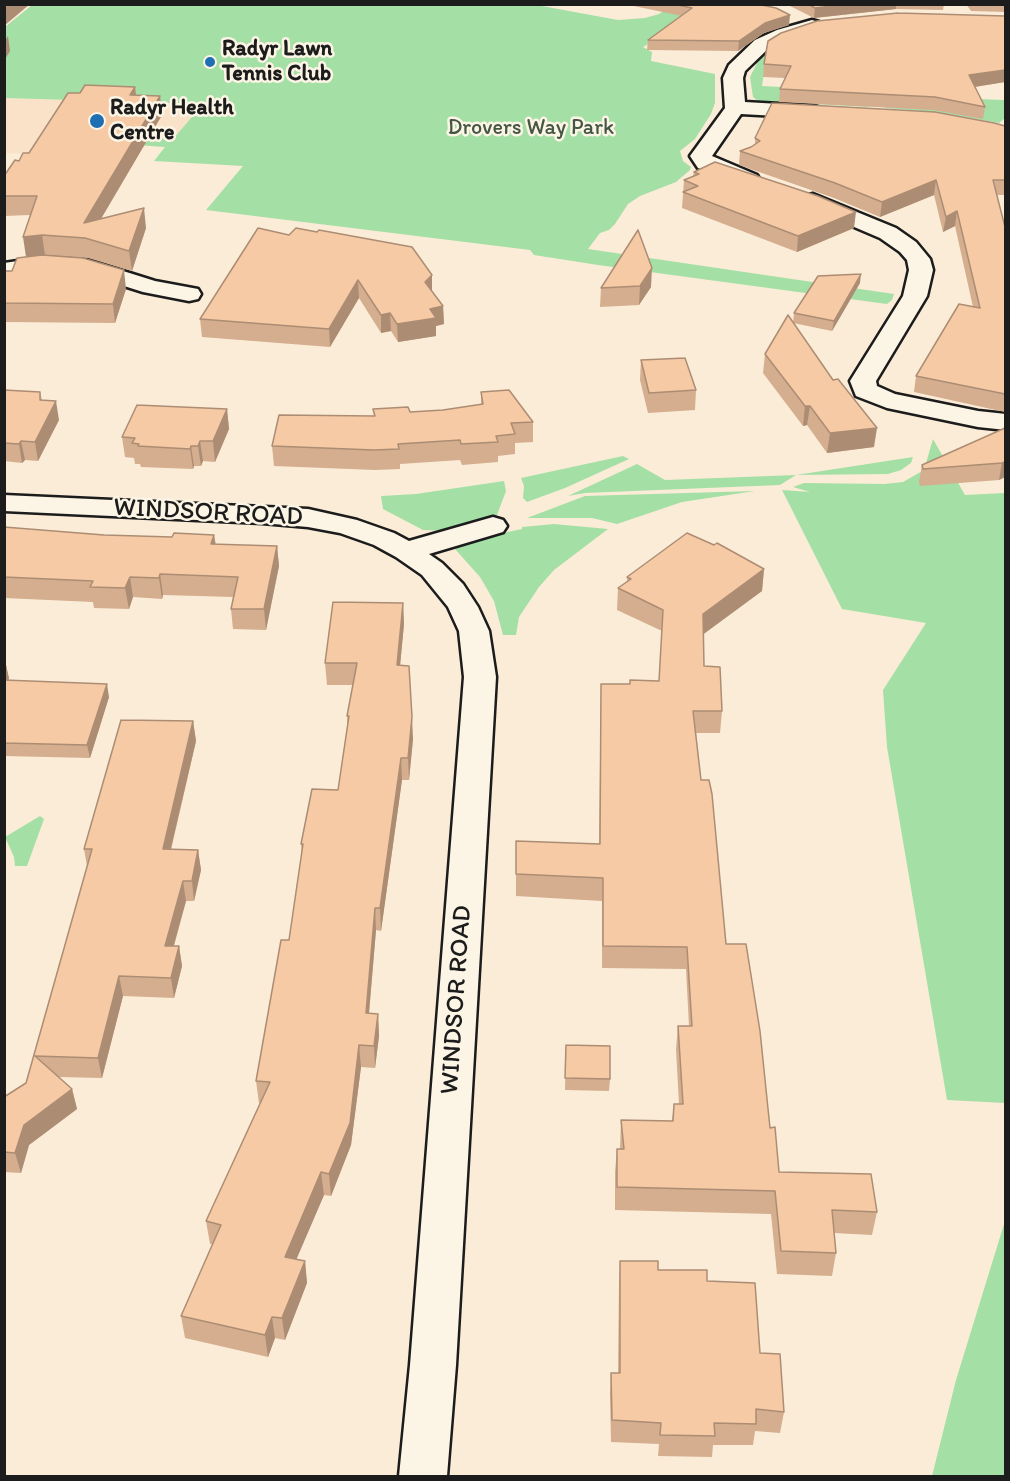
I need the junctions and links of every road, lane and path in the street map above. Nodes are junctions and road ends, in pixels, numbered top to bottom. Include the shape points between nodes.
1 (811, 21) edge
2 (735, 108) junction
3 (831, 113) edge
4 (4, 270) edge
5 (189, 294) dead end
6 (1005, 422) edge
7 (4, 503) edge
8 (493, 526) dead end
9 (406, 551) junction
10 (423, 1476) edge

1 - 2 street via 762,44 741,62 733,78
2 - 3 street
2 - 6 street via 701,160 880,229 901,241 918,259 921,270 915,296 863,381 865,390 887,400
4 - 5 street via 45,264 88,267 151,287
7 - 9 street, WINDSOR ROAD via 308,518 347,526
8 - 9 street
9 - 10 street, WINDSOR ROAD via 432,569 463,607 474,631 480,677

